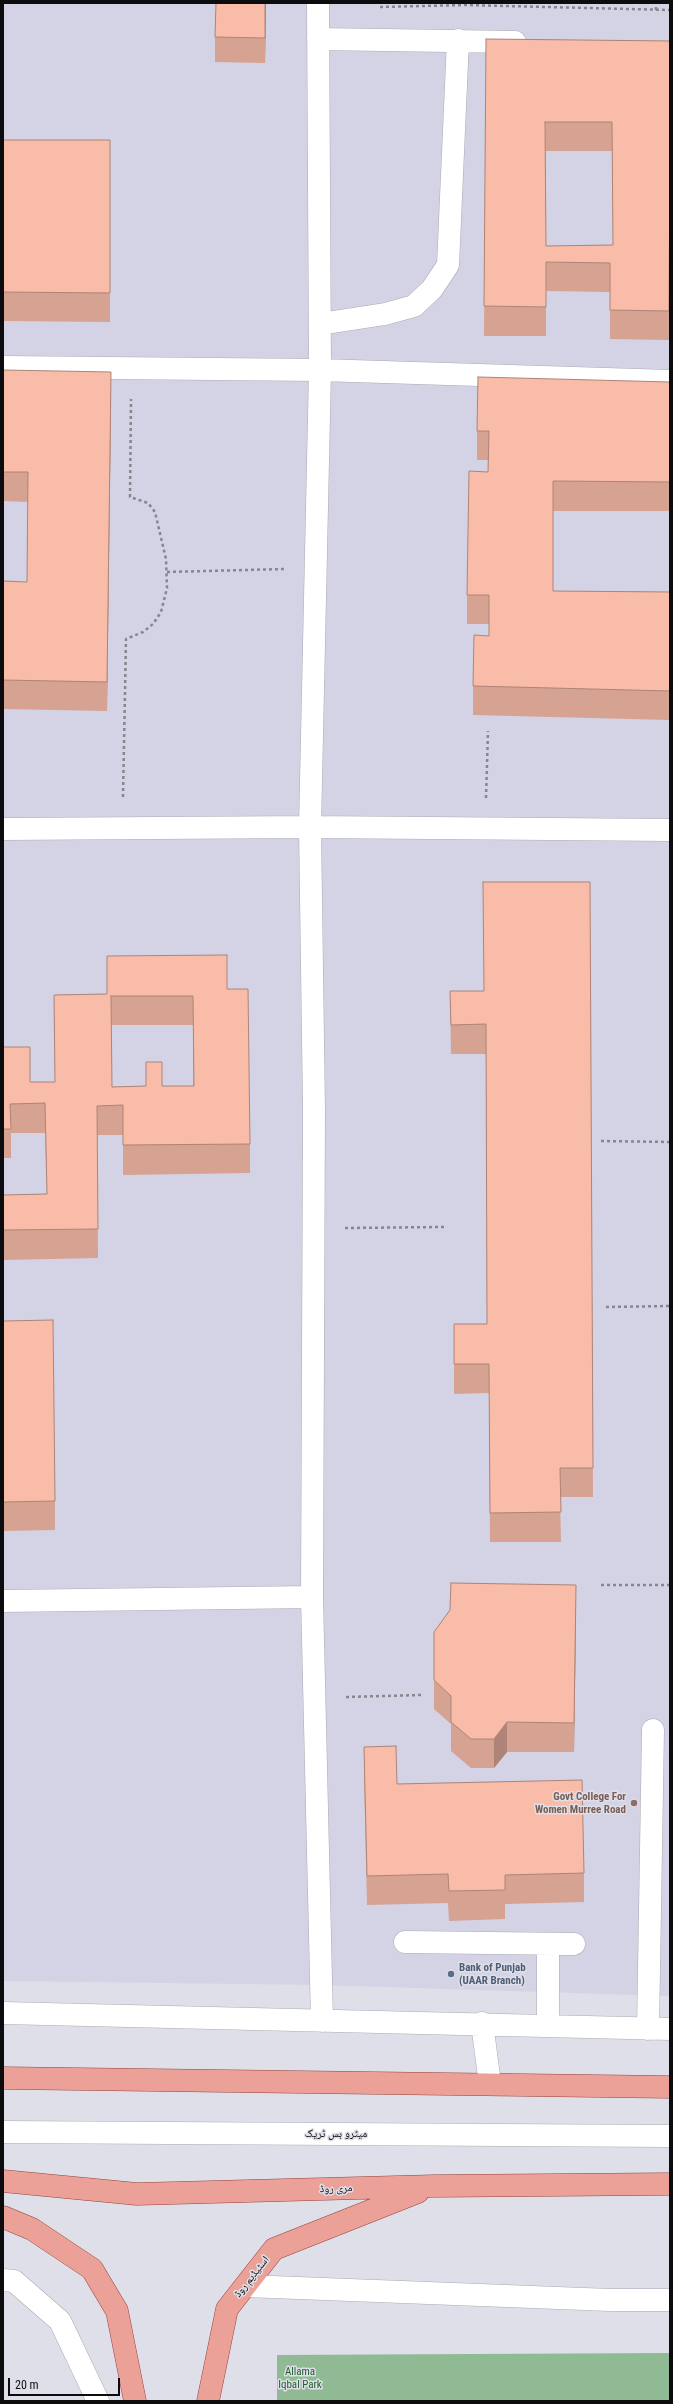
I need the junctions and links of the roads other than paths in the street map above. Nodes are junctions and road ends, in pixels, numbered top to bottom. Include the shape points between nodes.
1 (318, 3) edge
2 (318, 39) junction
3 (458, 40) junction
4 (537, 42) edge
5 (320, 324) junction
6 (3, 367) edge
7 (320, 370) junction
8 (670, 380) edge
9 (310, 827) junction
10 (3, 829) edge
11 (670, 830) edge
12 (312, 1597) junction
13 (3, 1601) edge
14 (653, 1730) dead end
15 (405, 1942) dead end
16 (548, 1944) junction
17 (574, 1944) dead end
18 (3, 2013) edge
19 (322, 2021) junction
20 (482, 2024) junction
21 (548, 2024) junction
22 (648, 2029) junction
23 (670, 2029) edge
24 (3, 2078) edge
25 (490, 2084) junction
26 (670, 2087) edge
27 (3, 2132) edge
28 (670, 2136) edge
29 (3, 2181) edge
30 (670, 2184) edge
31 (434, 2186) junction
32 (3, 2217) edge
33 (3, 2280) edge
34 (246, 2286) junction
35 (670, 2300) edge
36 (98, 2401) edge
37 (135, 2401) edge
38 (208, 2401) edge

1 - 2 lane
2 - 3 lane
2 - 5 lane
3 - 4 lane
3 - 5 lane via 448,265 432,289 414,306 385,314
5 - 7 lane
6 - 7 lane
7 - 8 lane
7 - 9 lane
9 - 10 lane
9 - 11 lane
9 - 12 lane via 314,1110
12 - 13 lane
12 - 19 lane
14 - 22 lane
15 - 16 lane
16 - 17 lane
16 - 21 lane
18 - 19 lane
19 - 20 lane
20 - 21 lane
20 - 25 lane
21 - 22 lane
22 - 23 lane
24 - 25 main road
25 - 26 main road
27 - 28 lane, میٹرو بس ٹریک
29 - 31 main road, مری روڈ via 137,2194
30 - 31 main road, مری روڈ
31 - 34 main road, اسٹیڈیم روڈ via 274,2249
32 - 37 main road via 32,2228 92,2269 117,2311
33 - 36 lane via 14,2281 60,2321
34 - 35 lane
34 - 38 main road, اسٹیڈیم روڈ via 227,2309

